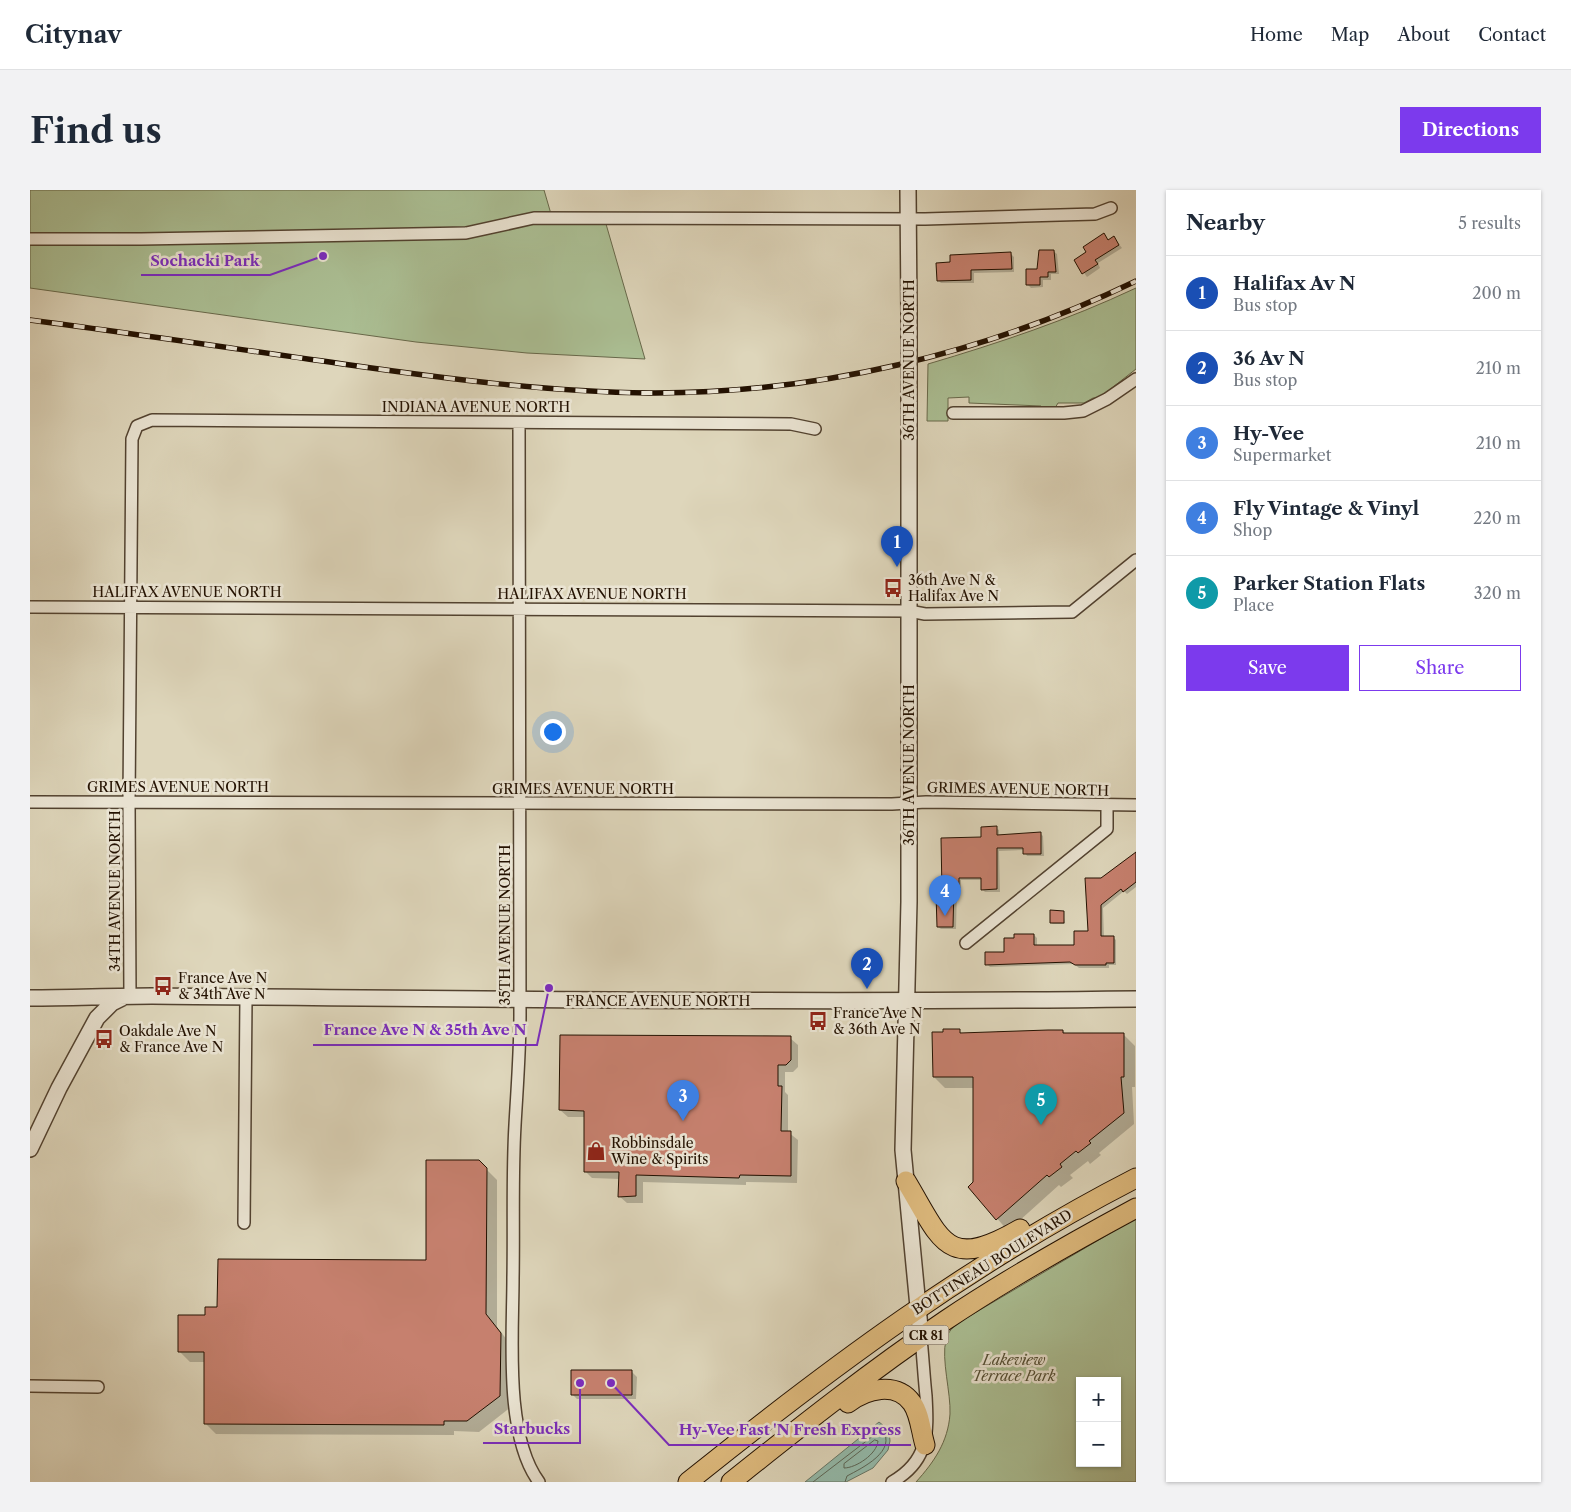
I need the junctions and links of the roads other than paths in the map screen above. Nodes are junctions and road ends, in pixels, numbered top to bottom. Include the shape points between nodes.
1 (908, 190) edge
2 (1111, 208) dead end
3 (908, 219) junction
4 (30, 239) edge
5 (1136, 379) edge
6 (954, 413) dead end
7 (519, 423) junction
8 (137, 426) joint
9 (815, 429) dead end
10 (1136, 560) edge
11 (30, 607) edge
12 (131, 607) junction
13 (519, 609) junction
14 (909, 611) junction
15 (30, 802) edge
16 (129, 802) junction
17 (520, 804) junction
18 (909, 804) junction
19 (1107, 805) junction
20 (1136, 805) edge
21 (966, 943) dead end
22 (126, 997) junction
23 (30, 998) edge
24 (246, 998) junction
25 (1136, 999) edge
26 (520, 1001) junction
27 (907, 1001) junction
28 (30, 1149) edge
29 (1136, 1169) edge
30 (1136, 1178) edge
31 (906, 1181) junction
32 (1136, 1208) edge
33 (244, 1223) dead end
34 (918, 1308) junction
35 (921, 1338) junction
36 (30, 1386) edge
37 (98, 1387) dead end
38 (925, 1445) junction
39 (539, 1482) edge
40 (688, 1482) edge
41 (731, 1482) edge
42 (750, 1482) edge
43 (892, 1482) edge

1 - 3 street, 36TH AVENUE NORTH
2 - 3 street via 1094,214
3 - 4 street via 534,218 466,233
3 - 14 street, 36TH AVENUE NORTH, bridge
5 - 6 street via 1083,411
7 - 8 street, INDIANA AVENUE NORTH via 152,420
7 - 9 street, INDIANA AVENUE NORTH via 791,424
7 - 13 street, 35TH AVENUE NORTH
8 - 12 street, 34TH AVENUE NORTH via 132,439
10 - 14 street, HALIFAX AVENUE NORTH via 1072,612 925,614
11 - 12 street, HALIFAX AVENUE NORTH
12 - 13 street, HALIFAX AVENUE NORTH
12 - 16 street, 34TH AVENUE NORTH
13 - 14 street, HALIFAX AVENUE NORTH
13 - 17 street, 35TH AVENUE NORTH
14 - 18 street, 36TH AVENUE NORTH
15 - 16 street, GRIMES AVENUE NORTH
16 - 17 street, GRIMES AVENUE NORTH
16 - 22 street, 34TH AVENUE NORTH
17 - 18 street, GRIMES AVENUE NORTH
17 - 26 street, 35TH AVENUE NORTH
18 - 19 street, GRIMES AVENUE NORTH
18 - 27 street, 36TH AVENUE NORTH
19 - 20 street, GRIMES AVENUE NORTH
19 - 21 street via 1107,829
22 - 23 street, FRANCE AVENUE NORTH
22 - 24 street, FRANCE AVENUE NORTH
22 - 28 street via 112,1003 97,1018 58,1088
24 - 26 street, FRANCE AVENUE NORTH
24 - 33 street
25 - 27 street, FRANCE AVENUE NORTH
26 - 27 street, FRANCE AVENUE NORTH
26 - 39 street, 35TH AVENUE NORTH via 514,1156 515,1411 522,1450
27 - 31 street, 36TH AVENUE NORTH via 903,1150
29 - 31 main road via 1098,1184 1005,1238 968,1250 946,1244
30 - 34 main road, BOTTINEAU BOULEVARD / CR 81 via 1030,1236
31 - 34 street, 36TH AVENUE NORTH
32 - 35 main road, BOTTINEAU BOULEVARD / CR 81 via 1032,1266
34 - 35 street, 36TH AVENUE NORTH
34 - 40 main road, BOTTINEAU BOULEVARD / CR 81 via 807,1387
35 - 38 street via 928,1428
35 - 41 main road, BOTTINEAU BOULEVARD / CR 81
36 - 37 street
38 - 42 main road via 912,1403 890,1389 877,1389 856,1397
38 - 43 street via 909,1470

